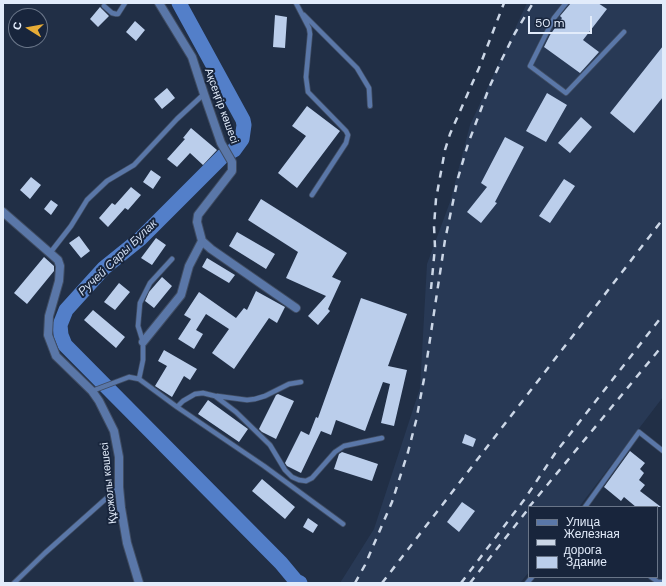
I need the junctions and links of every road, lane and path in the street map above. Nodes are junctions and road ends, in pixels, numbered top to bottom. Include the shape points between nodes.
1 (125, 3) edge
2 (159, 3) edge
3 (566, 3) edge
4 (104, 6) dead end
5 (296, 6) edge
6 (624, 32) dead end
7 (204, 94) junction
8 (370, 106) dead end
9 (312, 195) dead end
10 (3, 212) edge
11 (202, 240) junction
12 (50, 252) junction
13 (172, 259) dead end
14 (296, 308) dead end
15 (143, 342) junction
16 (139, 379) junction
17 (301, 382) dead end
18 (92, 391) junction
19 (215, 396) junction
20 (177, 407) junction
21 (382, 438) dead end
22 (663, 451) edge
23 (119, 486) junction
24 (586, 506) edge
25 (343, 524) dead end
26 (652, 578) edge
27 (663, 582) edge
28 (14, 583) edge
29 (139, 583) edge

1 - 4 lane via 118,14 112,13
2 - 7 street, Ақсеңгір көшесі via 192,58
3 - 6 lane via 554,18 530,66 566,93
5 - 8 lane via 358,68 369,88
5 - 9 lane via 310,34 306,77 308,92 348,135 346,143
7 - 11 street, Ақсеңгір көшесі via 221,143 232,162 232,171 198,215 197,222
7 - 12 lane via 134,165 107,181 87,200 71,226
10 - 12 street, Құсжолы көшесі
11 - 14 street via 211,249
11 - 15 street via 189,266 181,295
12 - 18 street, Құсжолы көшесі via 60,266 59,281 49,316 48,335 56,356
13 - 15 lane via 150,283 140,303 138,326
15 - 16 lane
16 - 18 lane via 129,377
16 - 20 lane
17 - 19 lane via 289,384 256,398
18 - 23 street, Құсжолы көшесі via 114,431 120,457
19 - 20 lane via 195,394
19 - 21 lane via 236,412 270,445 285,470 298,480 306,481 312,478 335,452 344,446
20 - 25 lane
22 - 24 lane via 639,432
23 - 28 lane
23 - 29 street, Құсжолы көшесі via 126,543
26 - 27 lane

